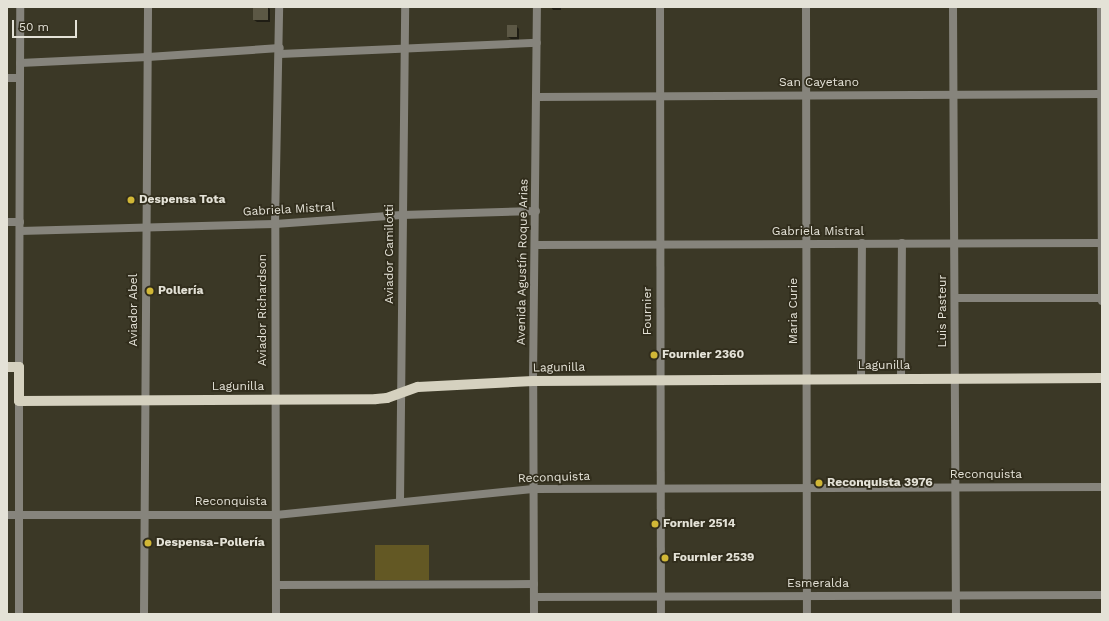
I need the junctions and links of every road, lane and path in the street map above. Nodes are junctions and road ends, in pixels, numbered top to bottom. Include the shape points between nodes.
1 (20, 7) edge
2 (148, 7) edge
3 (280, 7) edge
4 (405, 7) edge
5 (537, 7) edge
6 (660, 7) edge
7 (806, 7) edge
8 (953, 7) edge
9 (1101, 7) edge
10 (1101, 27) edge
11 (538, 43) junction
12 (406, 48) junction
13 (280, 51) junction
14 (148, 57) junction
15 (20, 63) junction
16 (7, 78) edge
17 (20, 78) junction
18 (954, 94) junction
19 (1101, 94) edge
20 (660, 95) junction
21 (806, 95) junction
22 (537, 97) junction
23 (1102, 160) edge
24 (536, 211) junction
25 (402, 215) junction
26 (7, 222) edge
27 (20, 222) junction
28 (275, 224) junction
29 (146, 228) junction
30 (20, 231) junction
31 (862, 243) junction
32 (902, 243) junction
33 (954, 243) junction
34 (1102, 243) edge
35 (660, 244) junction
36 (806, 244) junction
37 (534, 245) junction
38 (955, 298) junction
39 (1102, 298) edge
40 (1102, 301) edge
41 (7, 367) edge
42 (19, 367) junction
43 (955, 378) junction
44 (1102, 378) edge
45 (806, 379) junction
46 (862, 379) junction
47 (901, 379) junction
48 (661, 380) junction
49 (533, 382) junction
50 (401, 393) junction
51 (19, 400) junction
52 (145, 400) junction
53 (275, 400) junction
54 (807, 487) junction
55 (955, 487) junction
56 (1102, 487) edge
57 (661, 488) junction
58 (533, 489) junction
59 (400, 502) junction
60 (144, 514) junction
61 (276, 514) junction
62 (7, 515) edge
63 (19, 515) junction
64 (534, 584) junction
65 (276, 585) junction
66 (1102, 595) edge
67 (661, 596) junction
68 (807, 596) junction
69 (956, 596) junction
70 (534, 597) junction
71 (19, 614) edge
72 (144, 614) edge
73 (276, 614) edge
74 (534, 614) edge
75 (661, 614) edge
76 (807, 614) edge
77 (956, 614) edge

1 - 15 street
2 - 14 street, Aviador Abel
3 - 13 street, Aviador Richardson
4 - 12 street, Aviador Camilotti
5 - 11 street, Avenida Agustín Roque Arias
6 - 20 street, Fournier
7 - 21 street, Maria Curie
8 - 18 street, Luis Pasteur
9 - 10 street
10 - 19 street
11 - 12 street
11 - 22 street, Avenida Agustín Roque Arias
12 - 13 street
12 - 25 street, Aviador Camilotti
13 - 14 street
13 - 28 street, Aviador Richardson
14 - 15 street
14 - 29 street, Aviador Abel
15 - 17 street
16 - 17 street
17 - 27 street
18 - 19 street, San Cayetano
18 - 21 street, San Cayetano
18 - 33 street, Luis Pasteur
19 - 23 street
20 - 21 street, San Cayetano
20 - 22 street, San Cayetano
20 - 35 street, Fournier
21 - 36 street, Maria Curie
22 - 24 street, Avenida Agustín Roque Arias
23 - 34 street
24 - 25 street, Gabriela Mistral
24 - 37 street, Avenida Agustín Roque Arias
25 - 28 street, Gabriela Mistral
25 - 50 street, Aviador Camilotti
26 - 27 street
27 - 30 street
28 - 29 street, Gabriela Mistral
28 - 53 street, Aviador Richardson
29 - 30 street, Gabriela Mistral
29 - 52 street, Aviador Abel
30 - 42 street
31 - 32 street, Gabriela Mistral
31 - 36 street, Gabriela Mistral
31 - 46 street
32 - 33 street, Gabriela Mistral
32 - 47 street
33 - 34 street, Gabriela Mistral
33 - 38 street, Luis Pasteur
34 - 39 street
35 - 36 street, Gabriela Mistral
35 - 37 street, Gabriela Mistral
35 - 48 street, Fournier
36 - 45 street, Maria Curie
37 - 49 street, Avenida Agustín Roque Arias
38 - 39 street
38 - 43 street, Luis Pasteur
39 - 40 street
41 - 42 main road
42 - 51 main road
43 - 44 main road, Lagunilla
43 - 47 main road, Lagunilla
43 - 55 street, Luis Pasteur
45 - 46 main road, Lagunilla
45 - 48 main road, Lagunilla
45 - 54 street, Maria Curie
46 - 47 main road, Lagunilla
48 - 49 main road, Lagunilla
48 - 57 street, Fournier
49 - 50 main road, Lagunilla via 418,387
49 - 58 street, Avenida Agustín Roque Arias
50 - 53 main road, Lagunilla via 376,399
50 - 59 street, Aviador Camilotti
51 - 52 main road, Lagunilla
51 - 63 street
52 - 53 main road, Lagunilla
52 - 60 street, Aviador Abel
53 - 61 street, Aviador Richardson
54 - 55 street, Reconquista
54 - 57 street, Reconquista
54 - 68 street, Maria Curie
55 - 56 street, Reconquista
55 - 69 street, Luis Pasteur
57 - 58 street, Reconquista
57 - 67 street, Fournier
58 - 59 street, Reconquista
58 - 64 street, Avenida Agustín Roque Arias
59 - 61 street, Reconquista
60 - 61 street, Reconquista
60 - 63 street, Reconquista
60 - 72 street, Aviador Abel
61 - 65 street, Aviador Richardson
62 - 63 street, Reconquista
63 - 71 street
64 - 65 street
64 - 70 street, Avenida Agustín Roque Arias
65 - 73 street, Aviador Richardson
66 - 69 street, Esmeralda
67 - 68 street, Esmeralda
67 - 70 street, Esmeralda
67 - 75 street, Fournier
68 - 69 street, Esmeralda
68 - 76 street, Maria Curie
69 - 77 street, Luis Pasteur
70 - 74 street, Avenida Agustín Roque Arias

